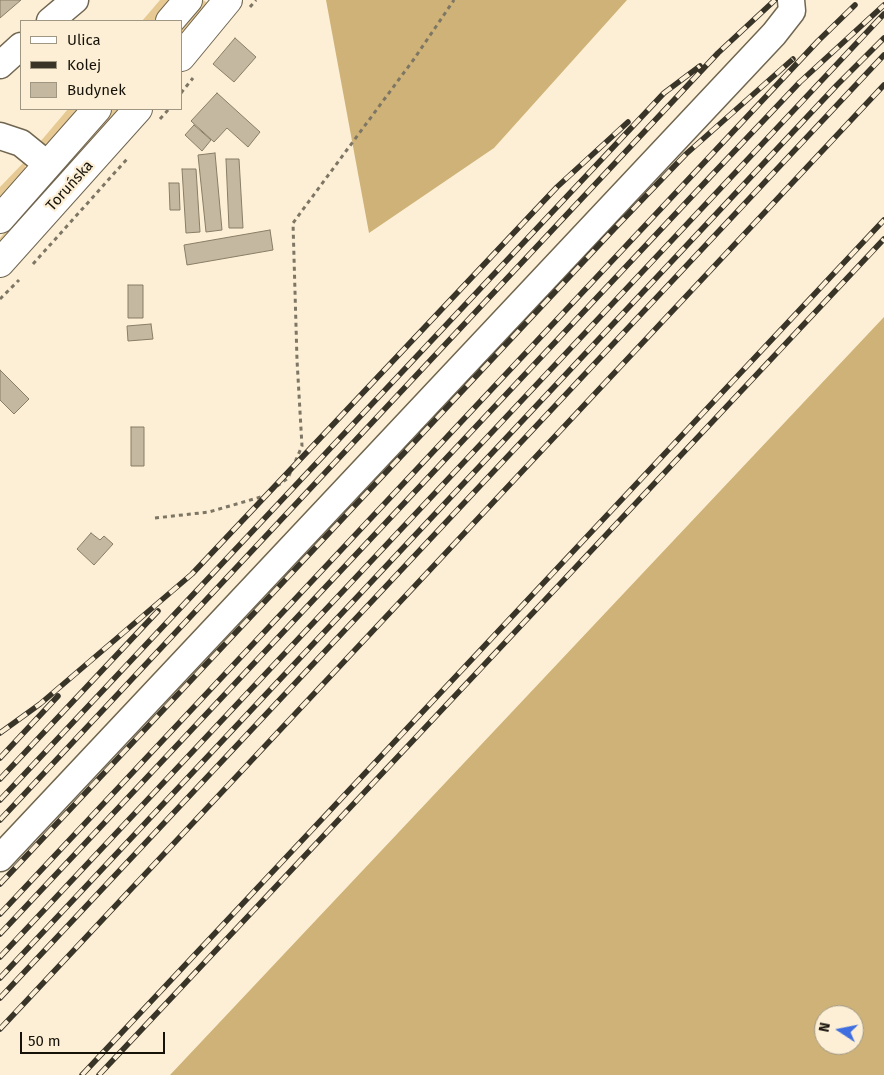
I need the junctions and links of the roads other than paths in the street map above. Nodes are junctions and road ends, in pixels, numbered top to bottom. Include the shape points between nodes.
1 (75, 0) edge
2 (188, 0) edge
3 (228, 0) edge
4 (792, 0) edge
5 (51, 20) edge
6 (171, 20) edge
7 (20, 47) edge
8 (182, 56) edge
9 (0, 65) edge
10 (96, 110) edge
11 (137, 110) edge
12 (0, 136) edge
13 (48, 165) junction
14 (0, 218) edge
15 (0, 263) edge
16 (0, 858) edge

1 - 5 street
2 - 6 main road
3 - 8 main road
4 - 16 street via 792,11 774,34
7 - 9 street
10 - 13 main road, Toruńska
11 - 15 main road, Toruńska
12 - 13 street via 20,143
13 - 14 main road, Toruńska

